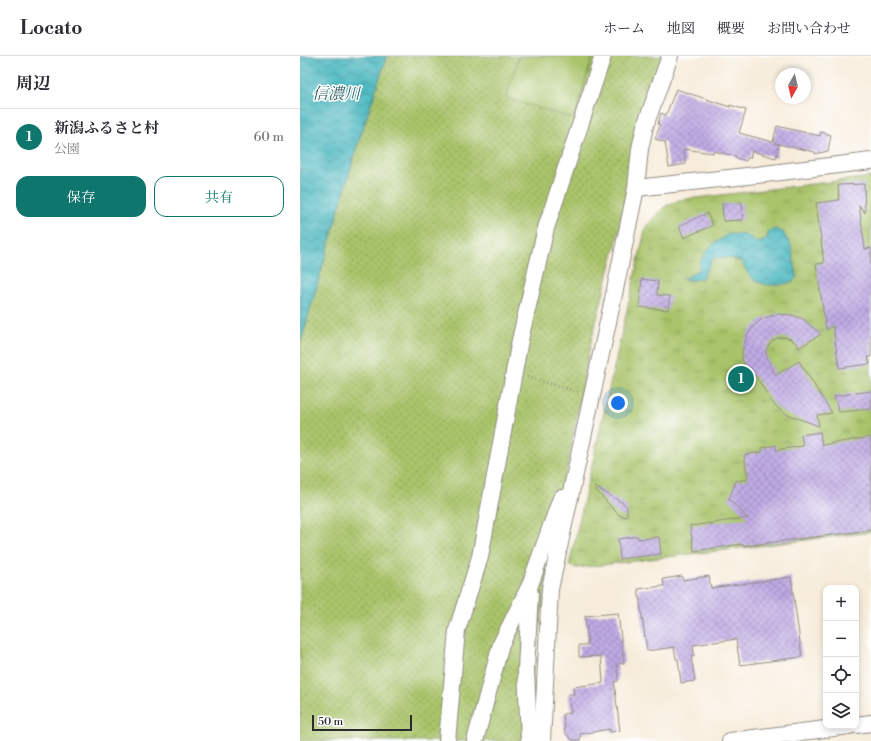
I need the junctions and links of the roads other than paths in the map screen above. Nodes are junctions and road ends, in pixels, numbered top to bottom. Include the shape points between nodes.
1 (603, 56) edge
2 (670, 56) edge
3 (871, 161) edge
4 (636, 188) junction
5 (580, 448) junction
6 (530, 585) junction
7 (871, 723) edge
8 (859, 725) edge
9 (825, 729) edge
10 (446, 741) edge
11 (475, 741) edge
12 (529, 741) edge
13 (542, 741) edge
14 (730, 741) edge

1 - 10 street via 546,228 520,340 480,557 457,630
2 - 4 street via 645,126
3 - 4 street
4 - 5 street
5 - 6 street
5 - 13 street via 550,589
6 - 11 street via 501,644
6 - 12 street via 526,669
7 - 8 street
9 - 14 street

